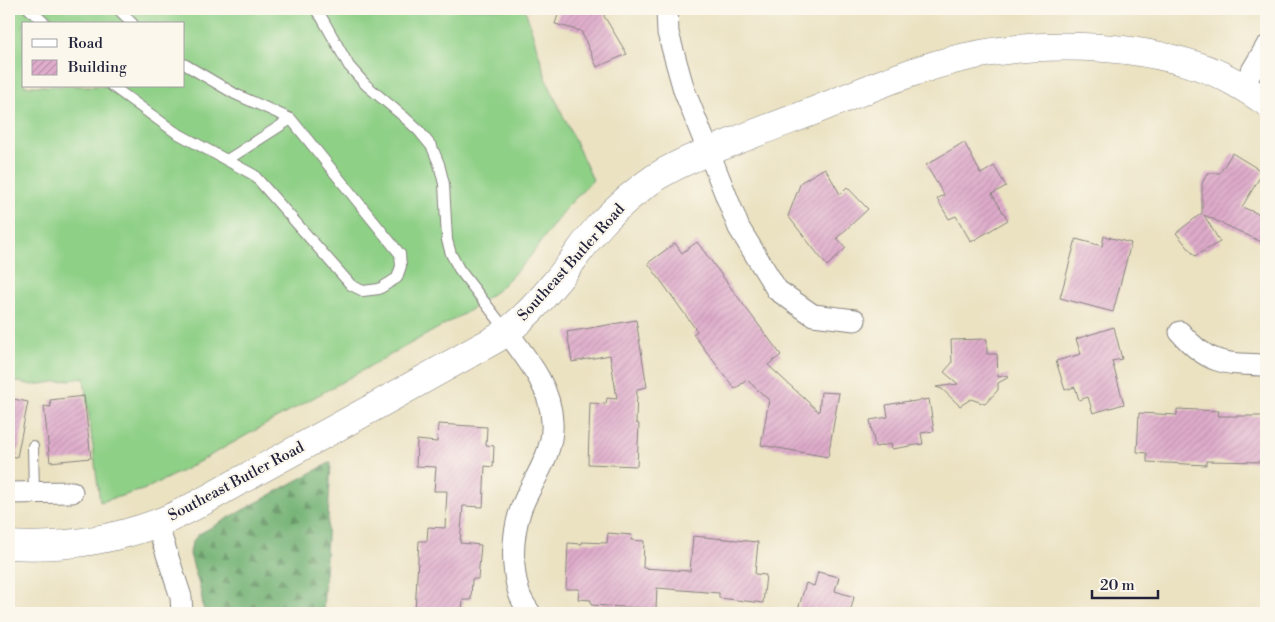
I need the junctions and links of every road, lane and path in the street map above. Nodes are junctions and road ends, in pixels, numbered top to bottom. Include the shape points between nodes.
1 (30, 9) edge
2 (118, 9) edge
3 (315, 9) edge
4 (666, 9) edge
5 (44, 22) edge
6 (131, 22) edge
7 (1266, 47) edge
8 (185, 65) edge
9 (1243, 86) junction
10 (115, 88) edge
11 (1266, 102) edge
12 (291, 119) junction
13 (708, 151) junction
14 (227, 160) junction
15 (855, 320) dead end
16 (507, 332) junction
17 (1180, 332) dead end
18 (1266, 365) edge
19 (33, 446) dead end
20 (72, 492) dead end
21 (9, 493) edge
22 (34, 493) junction
23 (157, 524) junction
24 (9, 545) edge
25 (182, 613) edge
26 (530, 613) edge

1 - 5 lane
2 - 6 lane
3 - 16 lane via 349,66 432,147 444,184 447,240 451,254
4 - 13 street via 668,33 684,90
7 - 9 street
8 - 12 lane via 235,94
9 - 11 main road, Southeast Butler Road
9 - 13 main road, Southeast Butler Road via 1199,66 1144,53 1081,47 1004,50 964,58 900,78
10 - 14 lane via 175,132
12 - 14 lane
12 - 14 lane via 400,254 397,278 379,289 363,292 351,284 254,176
13 - 15 street via 739,228 778,290 813,315
13 - 16 main road, Southeast Butler Road via 656,178 631,196 601,224 555,284
16 - 23 main road, Southeast Butler Road
16 - 26 street via 540,377 549,401 552,422 548,451 525,499 514,543 519,594
17 - 18 street via 1201,354 1216,360
19 - 22 lane
20 - 22 street
21 - 22 street
23 - 24 main road, Southeast Butler Road via 80,543
23 - 25 street via 181,597

